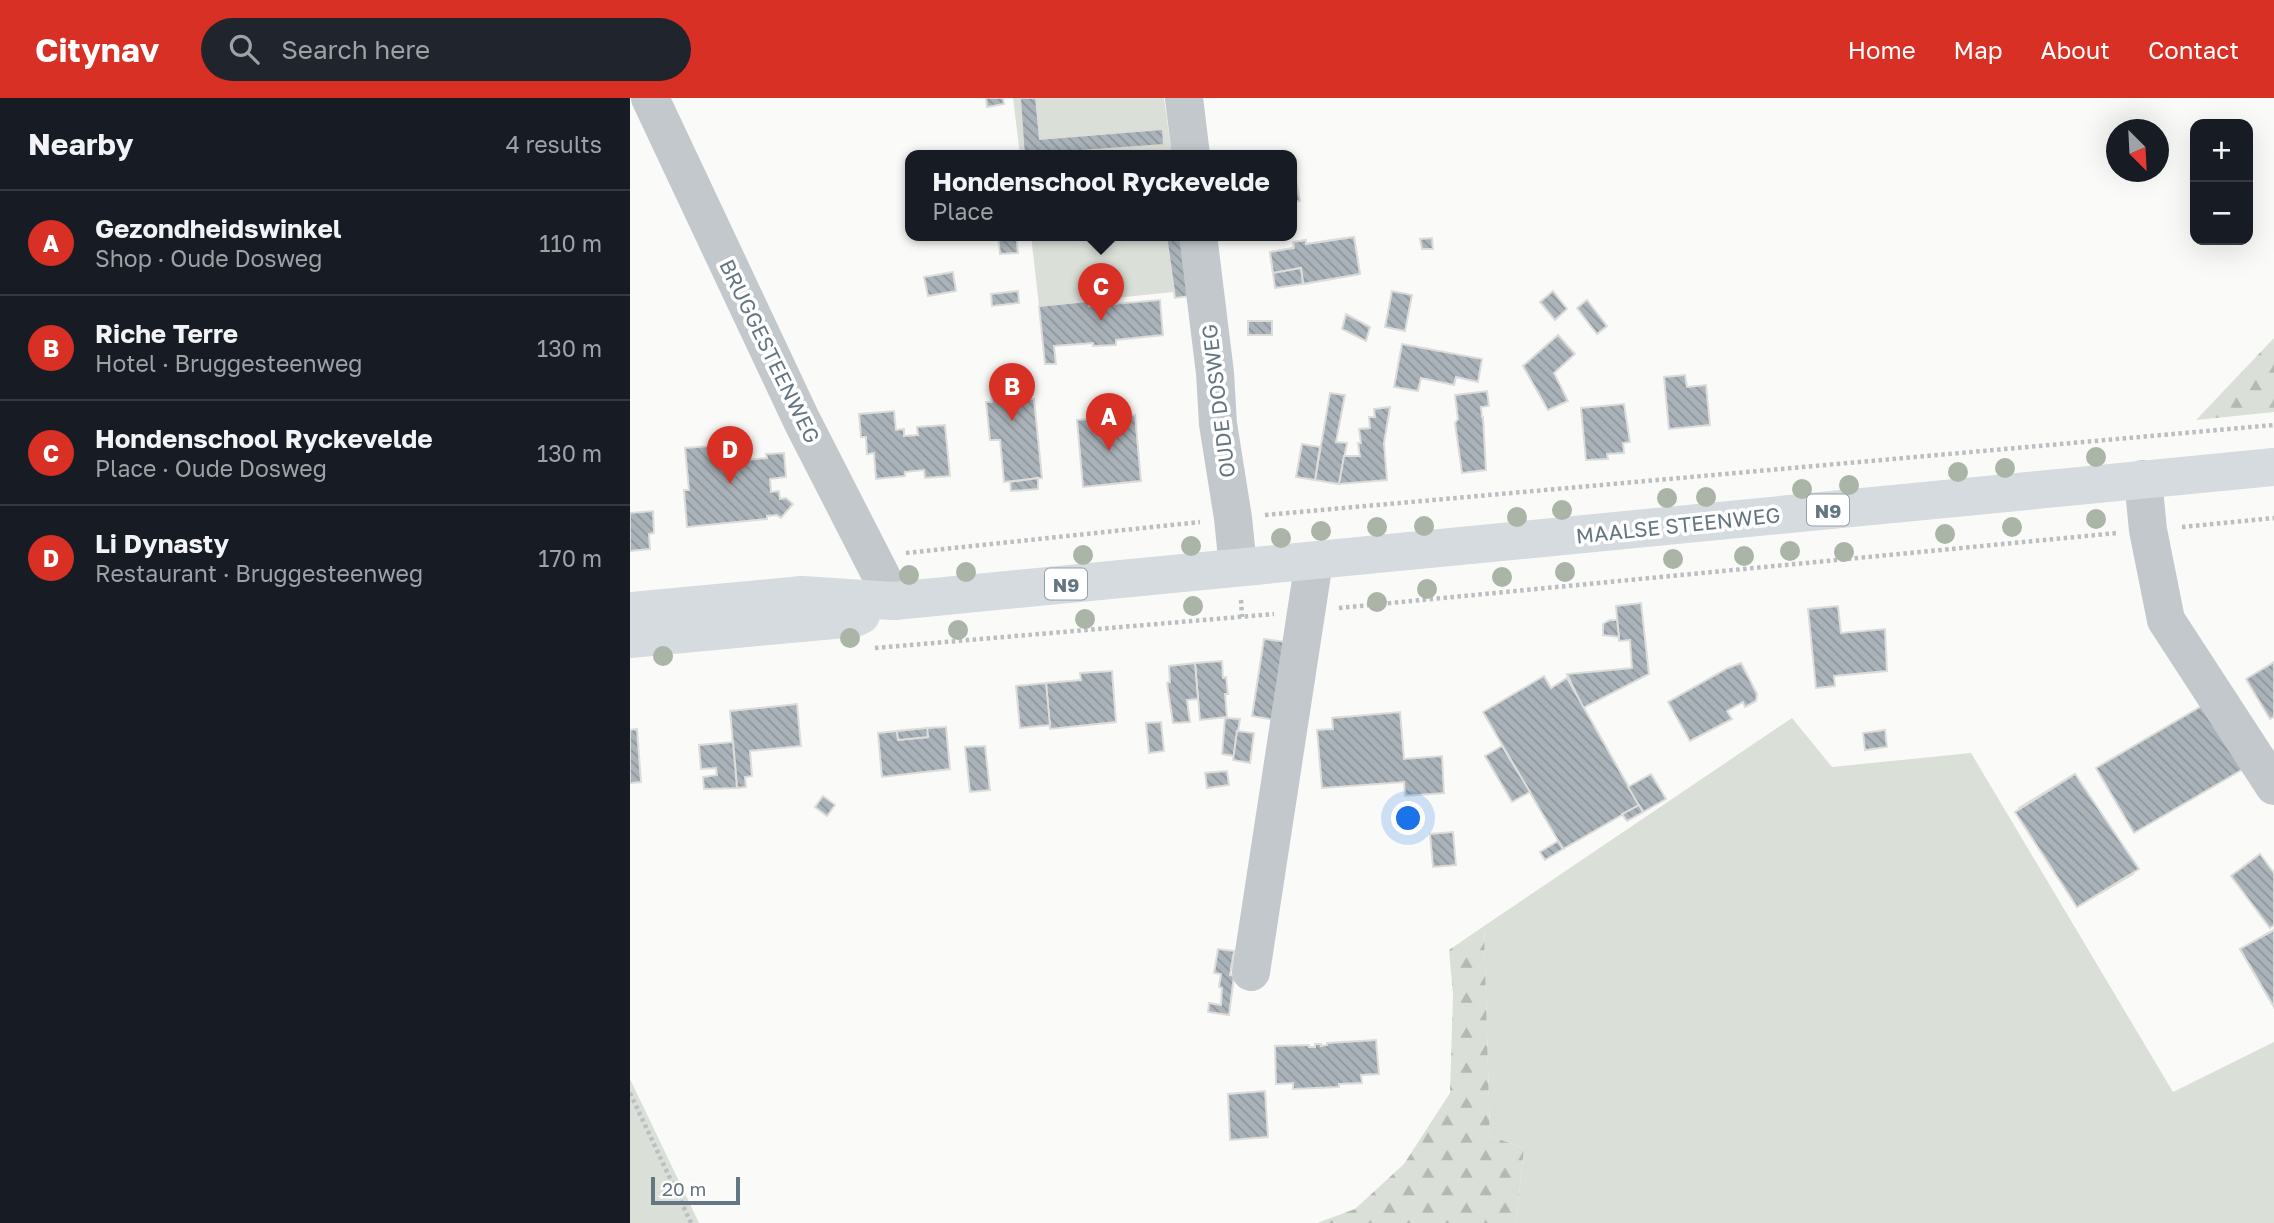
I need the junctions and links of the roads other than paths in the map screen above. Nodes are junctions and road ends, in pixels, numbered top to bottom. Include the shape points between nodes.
1 (650, 98) edge
2 (1184, 98) edge
3 (1190, 150) edge
4 (1199, 241) edge
5 (2274, 467) edge
6 (2143, 480) junction
7 (1324, 560) junction
8 (1238, 568) junction
9 (894, 601) junction
10 (630, 611) edge
11 (630, 639) edge
12 (2274, 786) edge
13 (1251, 972) dead end

1 - 9 street, BRUGGESTEENWEG via 802,421
2 - 3 street
4 - 8 street, OUDE DOSWEG
5 - 6 main road, MAALSE STEENWEG / N9
6 - 7 main road, MAALSE STEENWEG / N9
6 - 12 street via 2166,620
7 - 8 main road, N9
7 - 13 street via 1307,611
8 - 9 main road, N9
9 - 10 main road, N9 via 802,595
9 - 11 main road, N9 via 855,618

